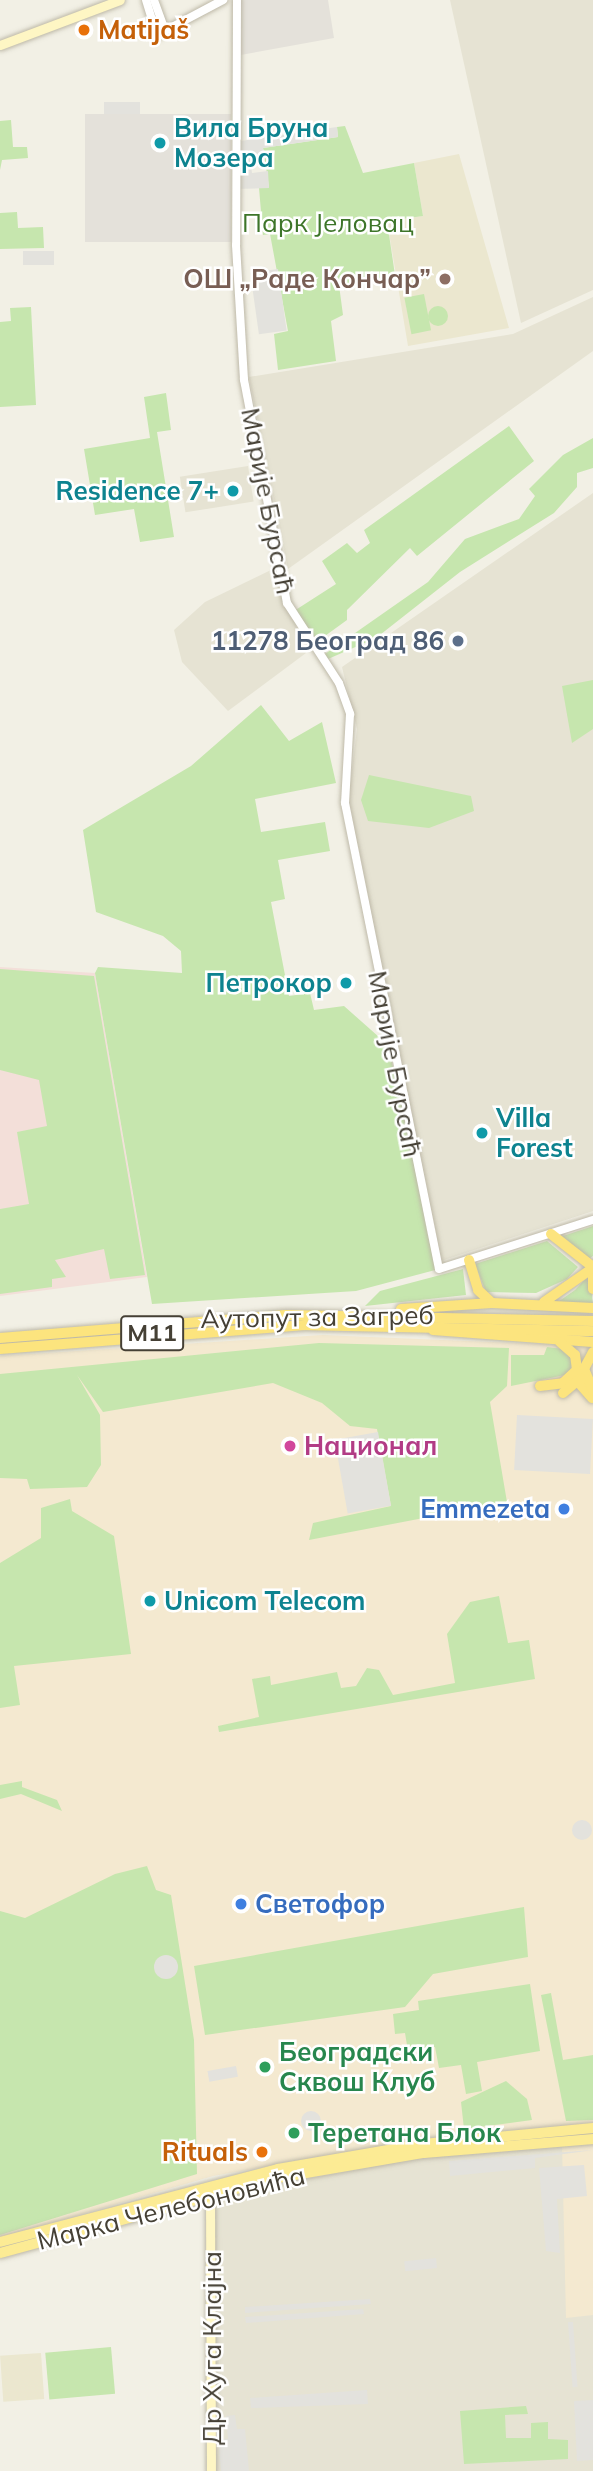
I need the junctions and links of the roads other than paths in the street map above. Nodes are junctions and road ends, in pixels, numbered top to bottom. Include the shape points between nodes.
1 (120, 0) edge
2 (146, 0) edge
3 (154, 0) edge
4 (223, 0) edge
5 (237, 0) edge
6 (161, 33) junction
7 (0, 45) edge
8 (593, 1220) edge
9 (551, 1234) junction
10 (469, 1260) junction
11 (593, 1269) edge
12 (475, 1283) junction
13 (593, 1289) edge
14 (492, 1303) junction
15 (535, 1304) junction
16 (457, 1305) junction
17 (593, 1308) edge
18 (388, 1314) junction
19 (593, 1321) edge
20 (407, 1324) junction
21 (593, 1331) edge
22 (0, 1338) edge
23 (557, 1341) junction
24 (593, 1342) edge
25 (0, 1349) edge
26 (593, 1352) edge
27 (580, 1370) junction
28 (579, 1383) junction
29 (540, 1386) dead end
30 (563, 1394) dead end
31 (592, 1394) edge
32 (593, 2129) edge
33 (593, 2139) edge
34 (210, 2188) junction
35 (0, 2242) edge
36 (0, 2253) edge
37 (211, 2471) edge

1 - 7 main road
2 - 6 street
3 - 6 street
4 - 6 street
5 - 10 street, Марије Бурсаћ via 234,169 244,380 283,587 352,723 345,803 439,1269
8 - 9 street
9 - 10 street
9 - 11 highway
10 - 12 highway
11 - 13 highway
11 - 15 highway via 563,1294
12 - 14 highway
12 - 16 highway via 472,1296
14 - 15 highway
14 - 16 highway
15 - 17 highway
16 - 18 highway
18 - 19 highway, Аутопут за Загреб / M11
18 - 22 highway, Аутопут за Загреб / M11 via 206,1319
20 - 21 highway, Аутопут за Загреб / M11
20 - 23 highway
20 - 25 highway, Аутопут за Загреб / M11 via 185,1331
23 - 24 highway
23 - 27 highway via 575,1355
26 - 27 highway
27 - 28 highway
27 - 29 highway via 567,1381
27 - 31 highway
28 - 30 highway
28 - 31 highway
32 - 34 main road, Марка Челебоновића via 422,2144
33 - 34 main road, Марка Челебоновића via 424,2153
34 - 35 main road, Марка Челебоновића
34 - 36 main road, Марка Челебоновића
34 - 37 main road, Др Хуга Клајна

